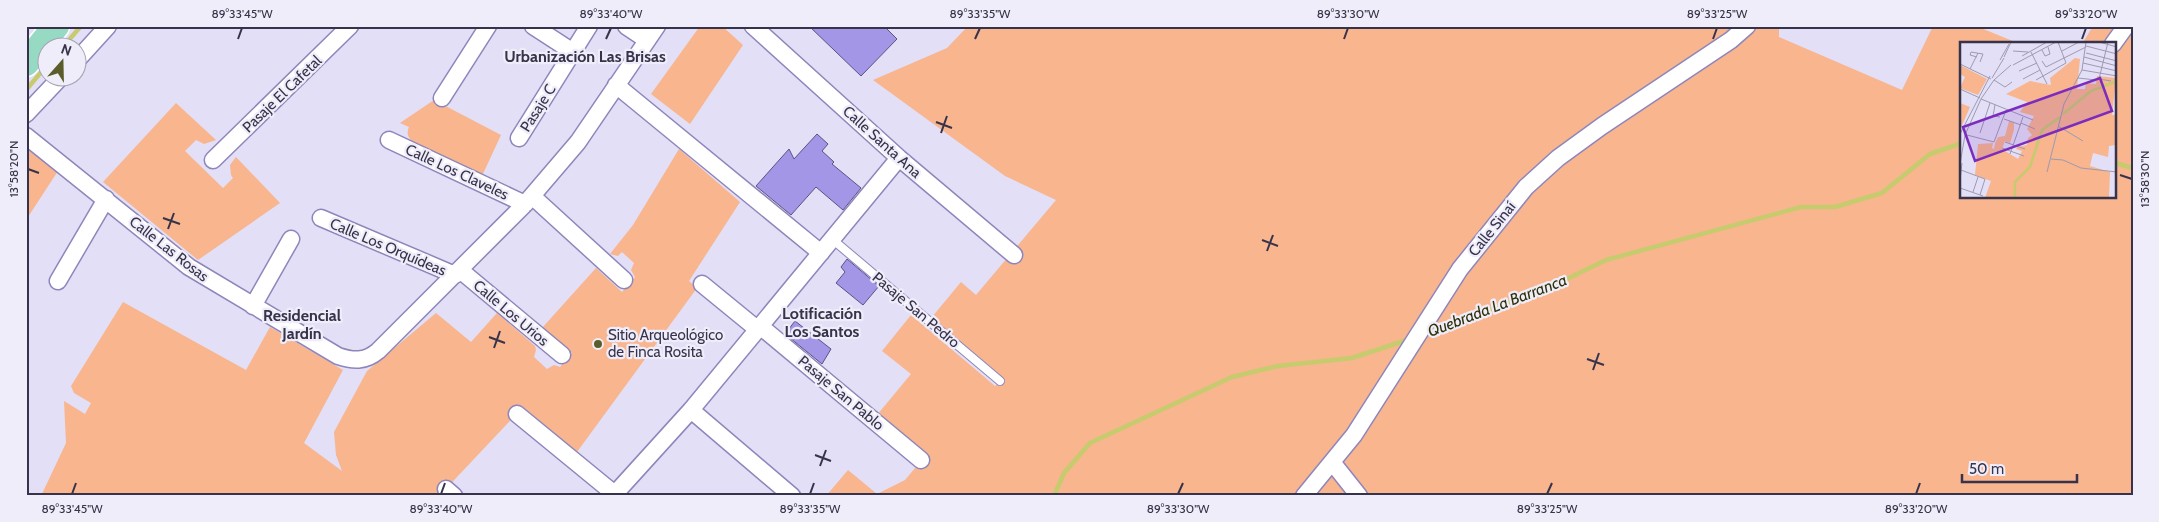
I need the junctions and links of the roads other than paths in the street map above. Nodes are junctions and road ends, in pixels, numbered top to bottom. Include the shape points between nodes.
1 (56, 26) edge
2 (108, 26) edge
3 (350, 26) edge
4 (488, 26) edge
5 (533, 26) edge
6 (589, 26) edge
7 (626, 26) edge
8 (657, 26) edge
9 (754, 26) edge
10 (1747, 26) edge
11 (2126, 26) edge
12 (647, 40) junction
13 (2114, 42) edge
14 (88, 48) edge
15 (573, 52) junction
16 (26, 63) edge
17 (616, 86) junction
18 (51, 88) edge
19 (442, 98) dead end
20 (26, 114) edge
21 (26, 136) edge
22 (519, 138) dead end
23 (389, 140) dead end
24 (899, 158) junction
25 (213, 160) dead end
26 (106, 200) junction
27 (529, 200) junction
28 (321, 218) dead end
29 (292, 239) dead end
30 (832, 239) junction
31 (821, 253) junction
32 (1014, 254) dead end
33 (457, 272) junction
34 (624, 280) dead end
35 (58, 281) dead end
36 (702, 284) dead end
37 (253, 306) junction
38 (759, 328) junction
39 (562, 355) dead end
40 (1000, 381) dead end
41 (691, 410) junction
42 (516, 414) dead end
43 (921, 460) dead end
44 (1332, 462) junction
45 (615, 495) edge
46 (792, 496) edge
47 (1304, 496) edge
48 (1358, 496) edge

1 - 16 highway
2 - 14 street
3 - 25 street, Pasaje El Cafetal
4 - 19 street
5 - 15 street
6 - 15 street, Pasaje C
7 - 12 street
8 - 12 street
9 - 24 street, Calle Santa Ana
10 - 44 street, Calle Sinaí via 1558,158 1526,187 1460,269 1354,435
11 - 13 street
12 - 17 street
15 - 22 street, Pasaje C
17 - 27 street via 578,142
17 - 31 street
18 - 20 street
21 - 26 street, Calle Las Rosas
23 - 27 street, Calle Los Claveles
24 - 30 street
24 - 32 street, Calle Santa Ana
26 - 35 street
26 - 37 street, Calle Las Rosas via 189,267
27 - 33 street
27 - 34 street, Calle Los Claveles
28 - 33 street, Calle Los Orquídeas
29 - 37 street
30 - 31 street
30 - 40 lane, Pasaje San Pedro
31 - 38 street
33 - 37 street, Calle Las Rosas via 370,358 349,360 338,356
33 - 39 street, Calle Los Urios
36 - 38 street, Pasaje San Pablo
38 - 41 street
38 - 43 street, Pasaje San Pablo
41 - 45 street
41 - 46 street
42 - 45 street
44 - 47 street, Calle Sinaí
44 - 48 street

